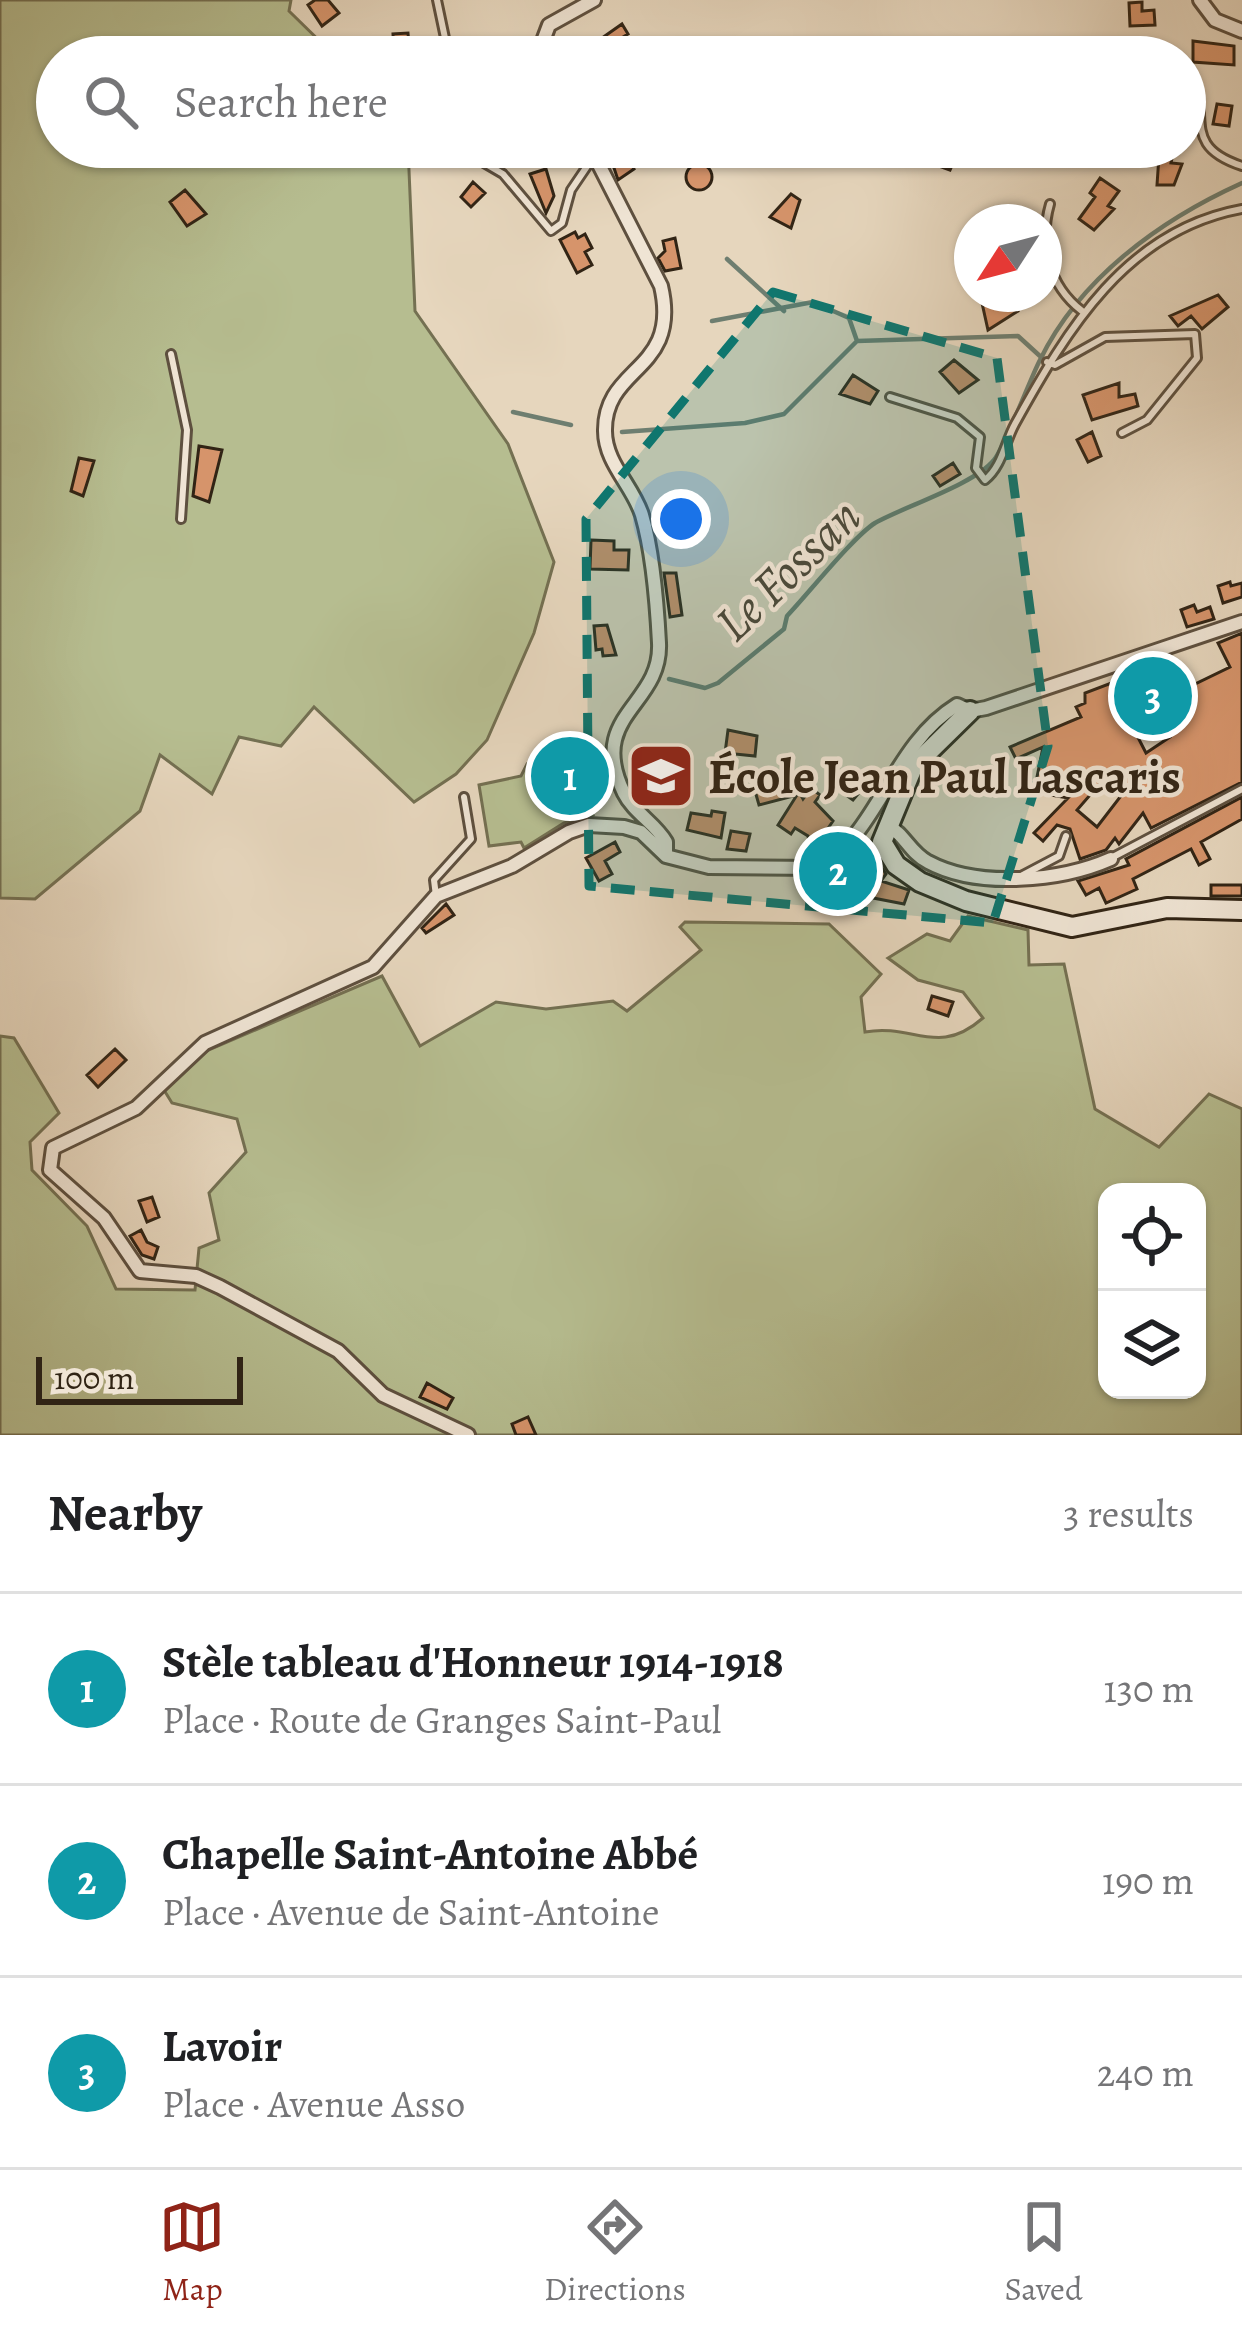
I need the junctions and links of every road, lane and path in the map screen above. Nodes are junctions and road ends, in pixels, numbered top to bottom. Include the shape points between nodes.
1 (437, 0) edge
2 (594, 0) edge
3 (1200, 0) edge
4 (1242, 31) edge
5 (445, 36) edge
6 (545, 36) edge
7 (1206, 145) edge
8 (1242, 166) edge
9 (497, 168) edge
10 (583, 168) edge
11 (600, 168) edge
12 (1242, 209) edge
13 (1062, 283) edge
14 (1082, 311) junction
15 (171, 354) dead end
16 (1047, 362) junction
17 (890, 397) dead end
18 (1122, 433) dead end
19 (181, 519) dead end
20 (1242, 622) edge
21 (970, 711) junction
22 (1242, 789) edge
23 (464, 797) dead end
24 (888, 826) junction
25 (1066, 836) dead end
26 (666, 856) junction
27 (1111, 859) joint
28 (1023, 875) junction
29 (436, 896) junction
30 (1242, 910) edge
31 (468, 1435) edge

1 - 5 lane
2 - 6 street
3 - 4 street via 1215,20
7 - 8 lane
9 - 10 lane via 551,231 562,223
11 - 26 street via 667,311 658,347 613,398 604,433 642,516 659,646 657,670 616,729 615,765 628,800 666,842
12 - 14 lane via 1150,247
13 - 14 lane
14 - 16 lane
15 - 19 lane via 187,430
16 - 17 lane via 985,480 977,472 980,437 957,418
16 - 18 lane via 1105,337 1196,334 1197,358 1147,420
20 - 21 street
21 - 24 street via 913,766
21 - 26 street via 957,705 913,744 858,831 818,868 709,867
22 - 27 lane
23 - 29 lane via 471,839 434,880
24 - 28 street via 913,853 948,872
24 - 30 street via 882,842 896,866 1010,914 1090,927 1167,908
25 - 28 lane via 1059,856
26 - 29 street via 641,832 589,825
27 - 28 street
29 - 31 street via 373,968 205,1043 136,1108 62,1142 47,1158 140,1271 196,1276 220,1287 338,1351 383,1395

